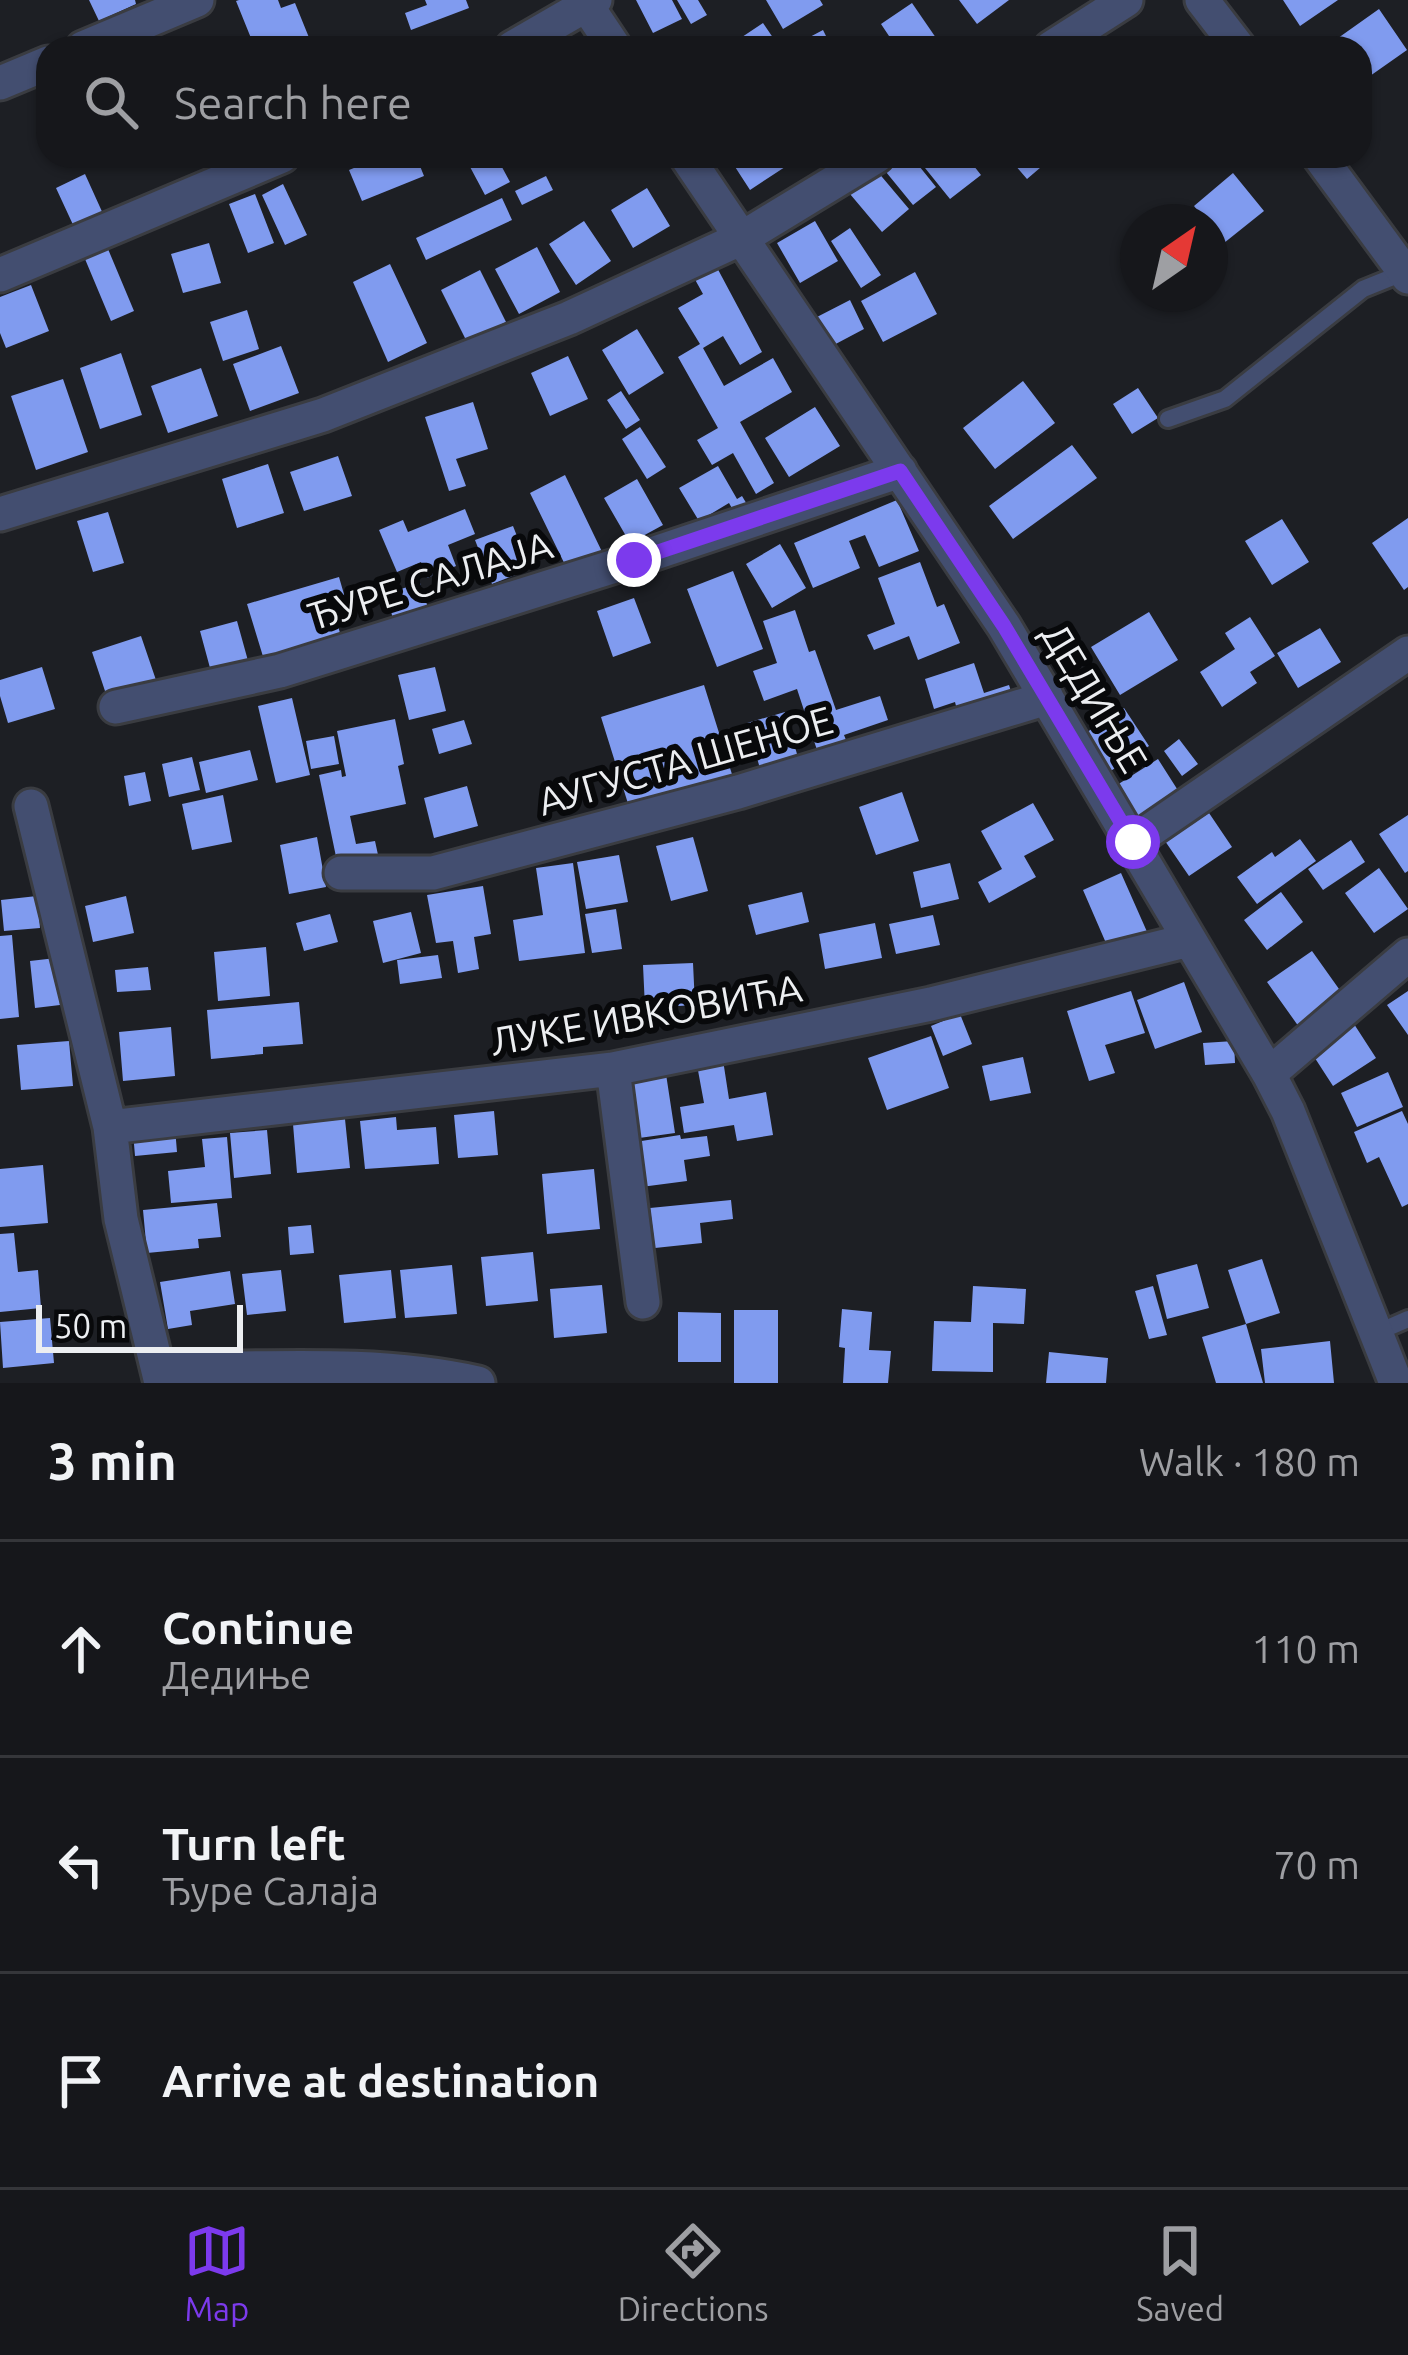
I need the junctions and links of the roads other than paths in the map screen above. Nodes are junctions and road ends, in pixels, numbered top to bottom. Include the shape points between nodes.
1 (197, 0) edge
2 (1126, 0) edge
3 (1202, 0) edge
4 (588, 2) edge
5 (112, 36) edge
6 (532, 36) edge
7 (608, 36) edge
8 (1070, 36) edge
9 (1230, 36) edge
10 (36, 68) edge
11 (0, 83) edge
12 (254, 168) edge
13 (694, 168) edge
14 (857, 168) edge
15 (1328, 168) edge
16 (742, 238) junction
17 (1406, 274) edge
18 (0, 275) edge
19 (1168, 419) dead end
20 (900, 471) junction
21 (0, 514) edge
22 (1408, 653) edge
23 (1047, 698) junction
24 (116, 707) dead end
25 (31, 806) dead end
26 (1133, 842) junction
27 (341, 873) dead end
28 (1189, 940) junction
29 (1408, 956) edge
30 (613, 1069) junction
31 (1269, 1074) junction
32 (110, 1127) junction
33 (643, 1302) dead end
34 (1408, 1319) edge
35 (1376, 1333) junction
36 (160, 1376) edge
37 (478, 1383) edge
38 (1396, 1383) edge

1 - 5 street
2 - 8 street
3 - 9 street
4 - 6 street
4 - 7 street
10 - 11 street
12 - 18 street
13 - 16 street, ДЕДИЊЕ
14 - 16 street
15 - 17 street
16 - 20 street, ДЕДИЊЕ
16 - 21 street via 569,319 323,416
17 - 19 lane via 1363,289 1225,399
20 - 23 street, ДЕДИЊЕ
20 - 24 street, ЂУРЕ САЛАЈА via 280,671
22 - 26 street
23 - 26 street, ДЕДИЊЕ
23 - 27 street, АУГУСТА ШЕНОЕ via 433,873
25 - 32 street
26 - 28 street, ДЕДИЊЕ
28 - 30 street, ЛУКЕ ИВКОВИЋА via 931,1004
28 - 31 street, ДЕДИЊЕ
29 - 31 street
30 - 32 street, ЛУКЕ ИВКОВИЋА
30 - 33 street
31 - 35 street, ДЕДИЊЕ
32 - 36 street via 121,1219
34 - 35 lane
35 - 38 street, ДЕДИЊЕ
36 - 37 street via 356,1370

